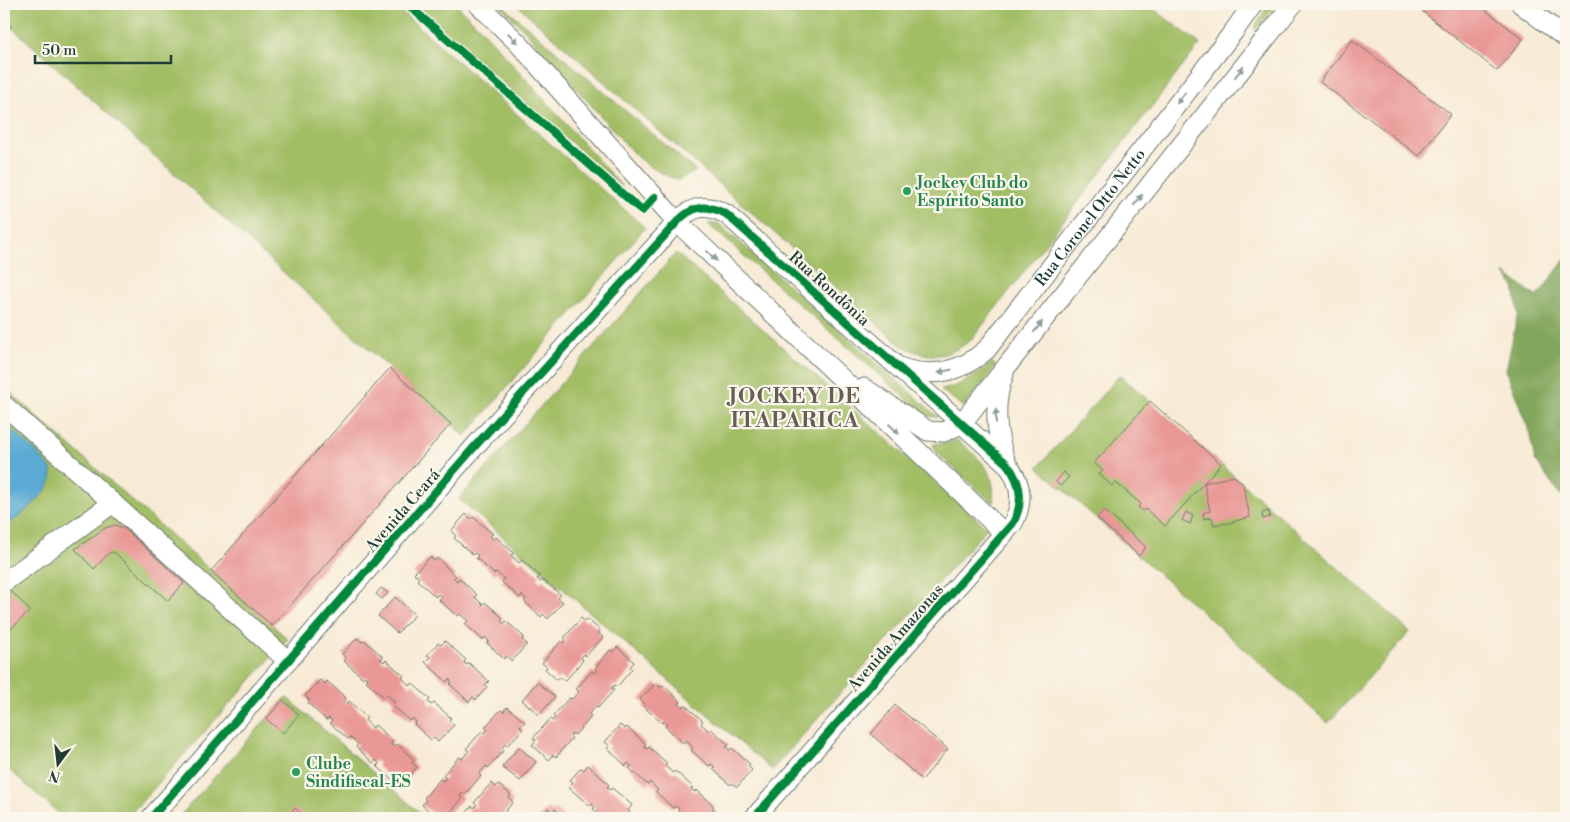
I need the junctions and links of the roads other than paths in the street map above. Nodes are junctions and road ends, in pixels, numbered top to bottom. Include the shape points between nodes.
1 (478, 4) edge
2 (1253, 4) edge
3 (1293, 4) edge
4 (1521, 4) edge
5 (1566, 38) edge
6 (677, 222) junction
7 (808, 348) junction
8 (895, 365) junction
9 (1007, 365) junction
10 (4, 405) edge
11 (961, 424) junction
12 (1006, 463) junction
13 (113, 504) junction
14 (1004, 533) junction
15 (4, 582) edge
16 (288, 661) junction
17 (764, 815) edge
18 (151, 818) edge

1 -> 6 street via 519,44
2 -> 8 street, Rua Coronel Otto Netto via 987,349 969,363 949,371 921,372
9 -> 3 street, Rua Coronel Otto Netto
4 - 5 street
6 -> 7 street
6 - 8 street, Rua Rondônia via 694,209 712,207 726,214
6 - 16 street, Avenida Ceará via 476,445
7 - 11 street via 928,431 944,432
7 -> 14 street
8 - 11 street, Rua Rondônia
9 - 11 street, Rua Coronel Otto Netto
12 -> 9 street via 996,414 997,397
10 - 13 street
11 - 12 street, Rua Rondônia
12 - 14 street, Avenida Amazonas via 1016,479 1020,497 1017,515
13 - 15 street
13 - 16 street
14 - 17 street, Avenida Amazonas
16 - 18 street, Avenida Ceará

